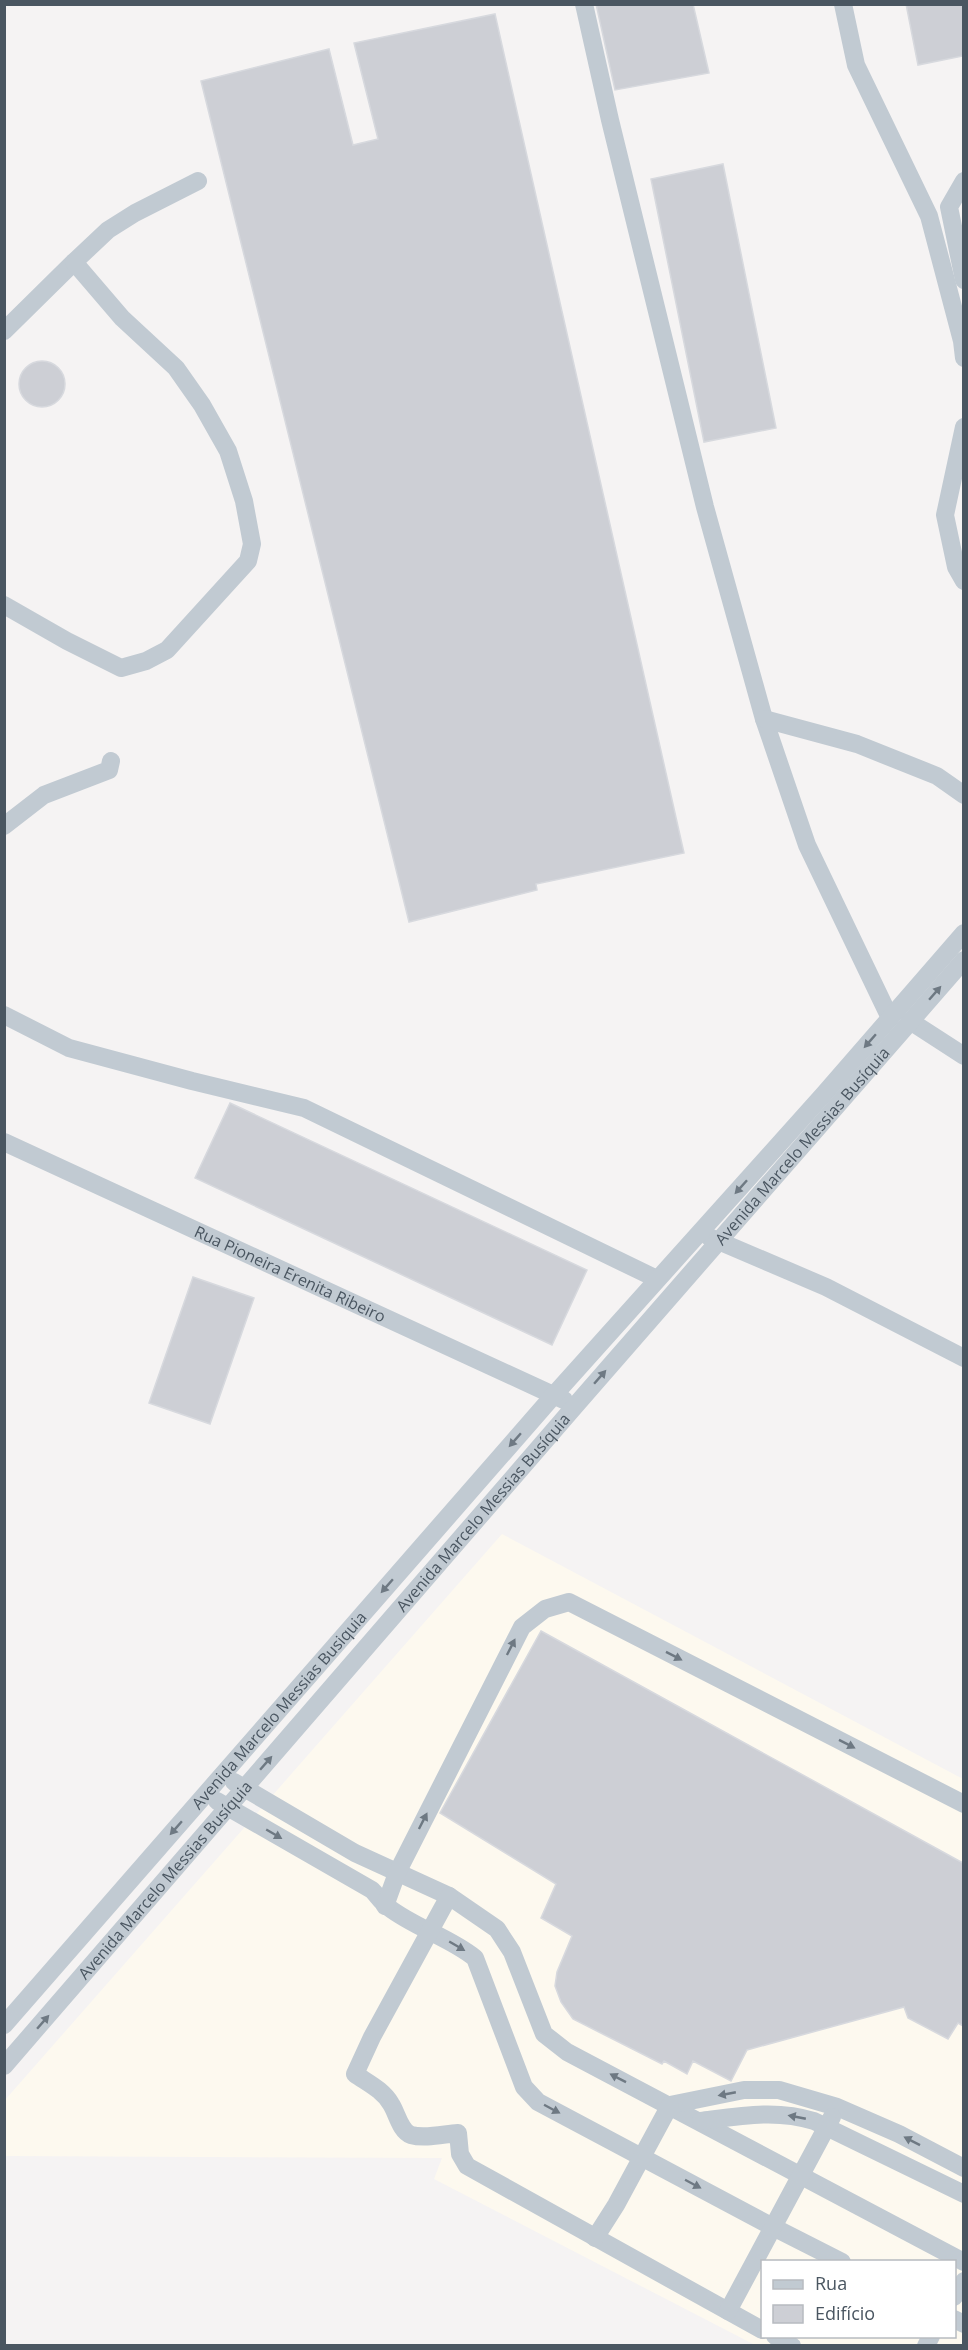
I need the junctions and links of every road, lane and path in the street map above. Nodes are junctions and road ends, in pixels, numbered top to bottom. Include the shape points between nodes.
1 (584, 4) edge
2 (843, 4) edge
3 (198, 181) dead end
4 (963, 181) edge
5 (74, 262) junction
6 (963, 279) edge
7 (4, 331) edge
8 (963, 358) edge
9 (963, 427) edge
10 (963, 581) edge
11 (4, 605) edge
12 (764, 718) junction
13 (111, 761) dead end
14 (963, 795) edge
15 (4, 826) edge
16 (963, 933) edge
17 (963, 960) edge
18 (4, 1016) edge
19 (890, 1018) junction
20 (910, 1021) junction
21 (963, 1056) edge
22 (832, 1100) junction
23 (4, 1142) edge
24 (700, 1232) junction
25 (718, 1242) junction
26 (657, 1279) junction
27 (963, 1358) edge
28 (554, 1395) junction
29 (575, 1406) junction
30 (223, 1775) junction
31 (244, 1789) junction
32 (205, 1794) junction
33 (963, 1804) edge
34 (228, 1807) junction
35 (355, 1853) junction
36 (343, 1873) junction
37 (397, 1874) junction
38 (449, 1896) junction
39 (385, 1906) junction
40 (429, 1931) junction
41 (4, 2025) edge
42 (4, 2066) edge
43 (670, 2105) junction
44 (837, 2107) junction
45 (701, 2121) junction
46 (826, 2127) junction
47 (642, 2157) junction
48 (963, 2168) edge
49 (800, 2176) junction
50 (963, 2194) edge
51 (771, 2226) junction
52 (595, 2238) junction
53 (838, 2260) edge
54 (963, 2262) edge
55 (728, 2311) junction
56 (761, 2329) edge
57 (777, 2338) edge
58 (792, 2346) edge

1 - 12 street via 705,507
2 - 8 street via 856,65 929,216
3 - 5 street via 108,230
4 - 6 street via 949,207
5 - 7 street
5 - 11 street via 122,318 176,368 202,405 228,451 252,544 248,561 168,650 121,668
9 - 10 street via 945,515 956,567
12 - 14 street via 857,744 937,776
12 - 19 street via 807,845
13 - 15 street via 109,770 44,795
16 - 19 street, Avenida Marcelo Messias Busíquia
20 -> 17 street, Avenida Marcelo Messias Busíquia
18 - 26 street via 69,1048 304,1108
19 -> 22 street, Avenida Marcelo Messias Busíquia
20 - 21 street
20 - 22 street, Avenida Marcelo Messias Busíquia
22 -> 24 street, Avenida Marcelo Messias Busíquia
22 - 25 street, Avenida Marcelo Messias Busíquia
23 - 28 street, Rua Pioneira Erenita Ribeiro
24 - 25 street
24 - 26 street, Avenida Marcelo Messias Busíquia
25 - 27 street via 826,1287
29 -> 25 street, Avenida Marcelo Messias Busíquia
26 - 28 street, Avenida Marcelo Messias Busíquia
28 - 29 street, Rua Pioneira Erenita Ribeiro
28 -> 30 street, Avenida Marcelo Messias Busiquia
31 -> 29 street, Avenida Marcelo Messias Busíquia
30 - 31 street
30 - 32 street, Avenida Marcelo Messias Busiquia
31 - 34 street, Avenida Marcelo Messias Busíquia
31 - 35 street
32 - 34 street
32 -> 41 street, Avenida Marcelo Messias Busiquia
37 -> 33 street via 522,1627 545,1609 569,1602
34 -> 36 street
42 -> 34 street, Avenida Marcelo Messias Busíquia
35 - 36 street
35 - 37 street
36 - 39 street via 372,1890
37 - 38 street
37 - 39 street
38 - 40 street
43 -> 38 street via 567,2052 544,2034 512,1952 497,1929
39 - 40 street
40 -> 47 street via 475,1958 524,2086 538,2102
40 - 52 street via 355,2074 381,2091 405,2131 411,2135 458,2133 460,2154 467,2166
44 -> 43 street via 779,2090 744,2090
43 - 45 street
43 - 47 street
44 - 46 street
48 -> 44 street
46 -> 45 street via 795,2115 747,2115
45 - 49 street
46 - 49 street
46 - 50 street
47 -> 51 street
47 - 52 street
49 - 51 street
49 - 54 street
51 - 53 street
51 - 55 street
52 - 55 street
55 - 56 street
57 - 58 street

